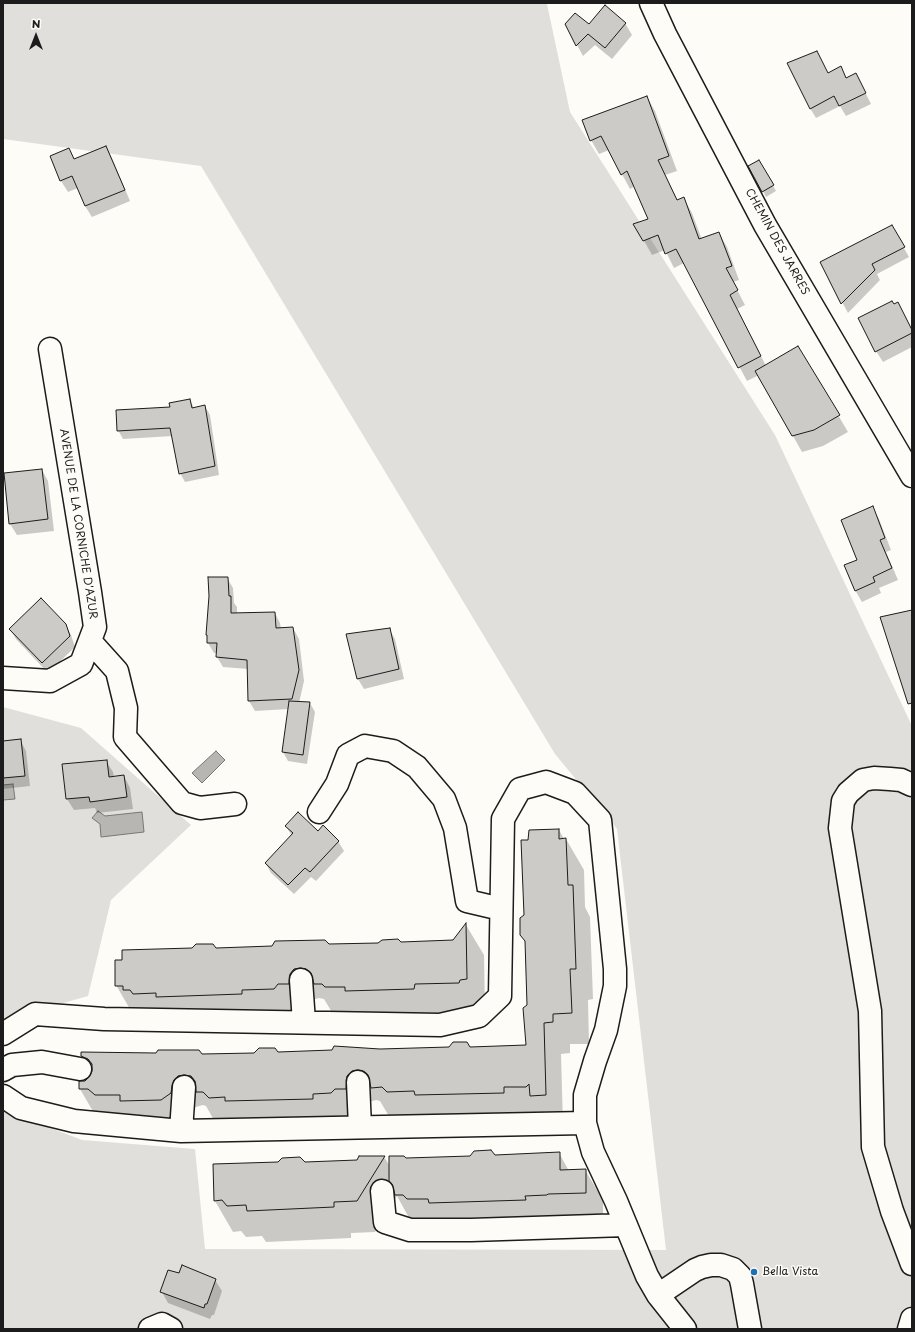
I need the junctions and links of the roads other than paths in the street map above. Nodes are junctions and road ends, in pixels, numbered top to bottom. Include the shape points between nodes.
1 (651, 3) edge
2 (50, 349) dead end
3 (912, 476) edge
4 (90, 641) junction
5 (3, 678) edge
6 (912, 785) edge
7 (235, 804) dead end
8 (319, 812) dead end
9 (501, 909) junction
10 (301, 980) dead end
11 (304, 1022) junction
12 (3, 1034) edge
13 (80, 1069) dead end
14 (3, 1070) edge
15 (358, 1082) dead end
16 (184, 1087) dead end
17 (3, 1096) edge
18 (585, 1123) junction
19 (360, 1127) junction
20 (181, 1131) junction
21 (382, 1191) dead end
22 (626, 1225) junction
23 (912, 1264) edge
24 (658, 1296) junction
25 (912, 1319) edge
26 (150, 1329) edge
27 (171, 1329) edge
28 (685, 1329) edge
29 (750, 1329) edge
30 (909, 1329) edge

1 - 3 street, CHEMIN DES JARRES via 765,225
2 - 4 street, AVENUE DE LA CORNICHE D'AZUR via 90,592 94,627
4 - 5 street, AVENUE DE LA CORNICHE D'AZUR via 81,664 50,681
4 - 7 street via 117,671 126,708 125,737 182,803 200,808
6 - 23 street via 901,780 863,780 843,801 840,828 870,1011 873,1147 892,1211
8 - 9 street via 337,784 348,755 365,746 393,752 417,767 444,799 455,828 467,901
9 - 11 street via 500,996 479,1016 440,1025
9 - 18 street via 503,819 520,789 546,782 574,793 600,820 615,968 615,986 606,1030 585,1096
10 - 11 street
11 - 12 street via 104,1019 35,1014
13 - 14 street via 42,1062 12,1065
15 - 19 street
16 - 20 street
17 - 20 street via 21,1108 74,1121
18 - 19 street
18 - 22 street via 593,1152
19 - 20 street
21 - 22 street via 385,1222 410,1230
22 - 24 street
24 - 28 street
24 - 29 street via 702,1267 721,1265 733,1269 740,1276
25 - 30 street
26 - 27 street via 162,1324

